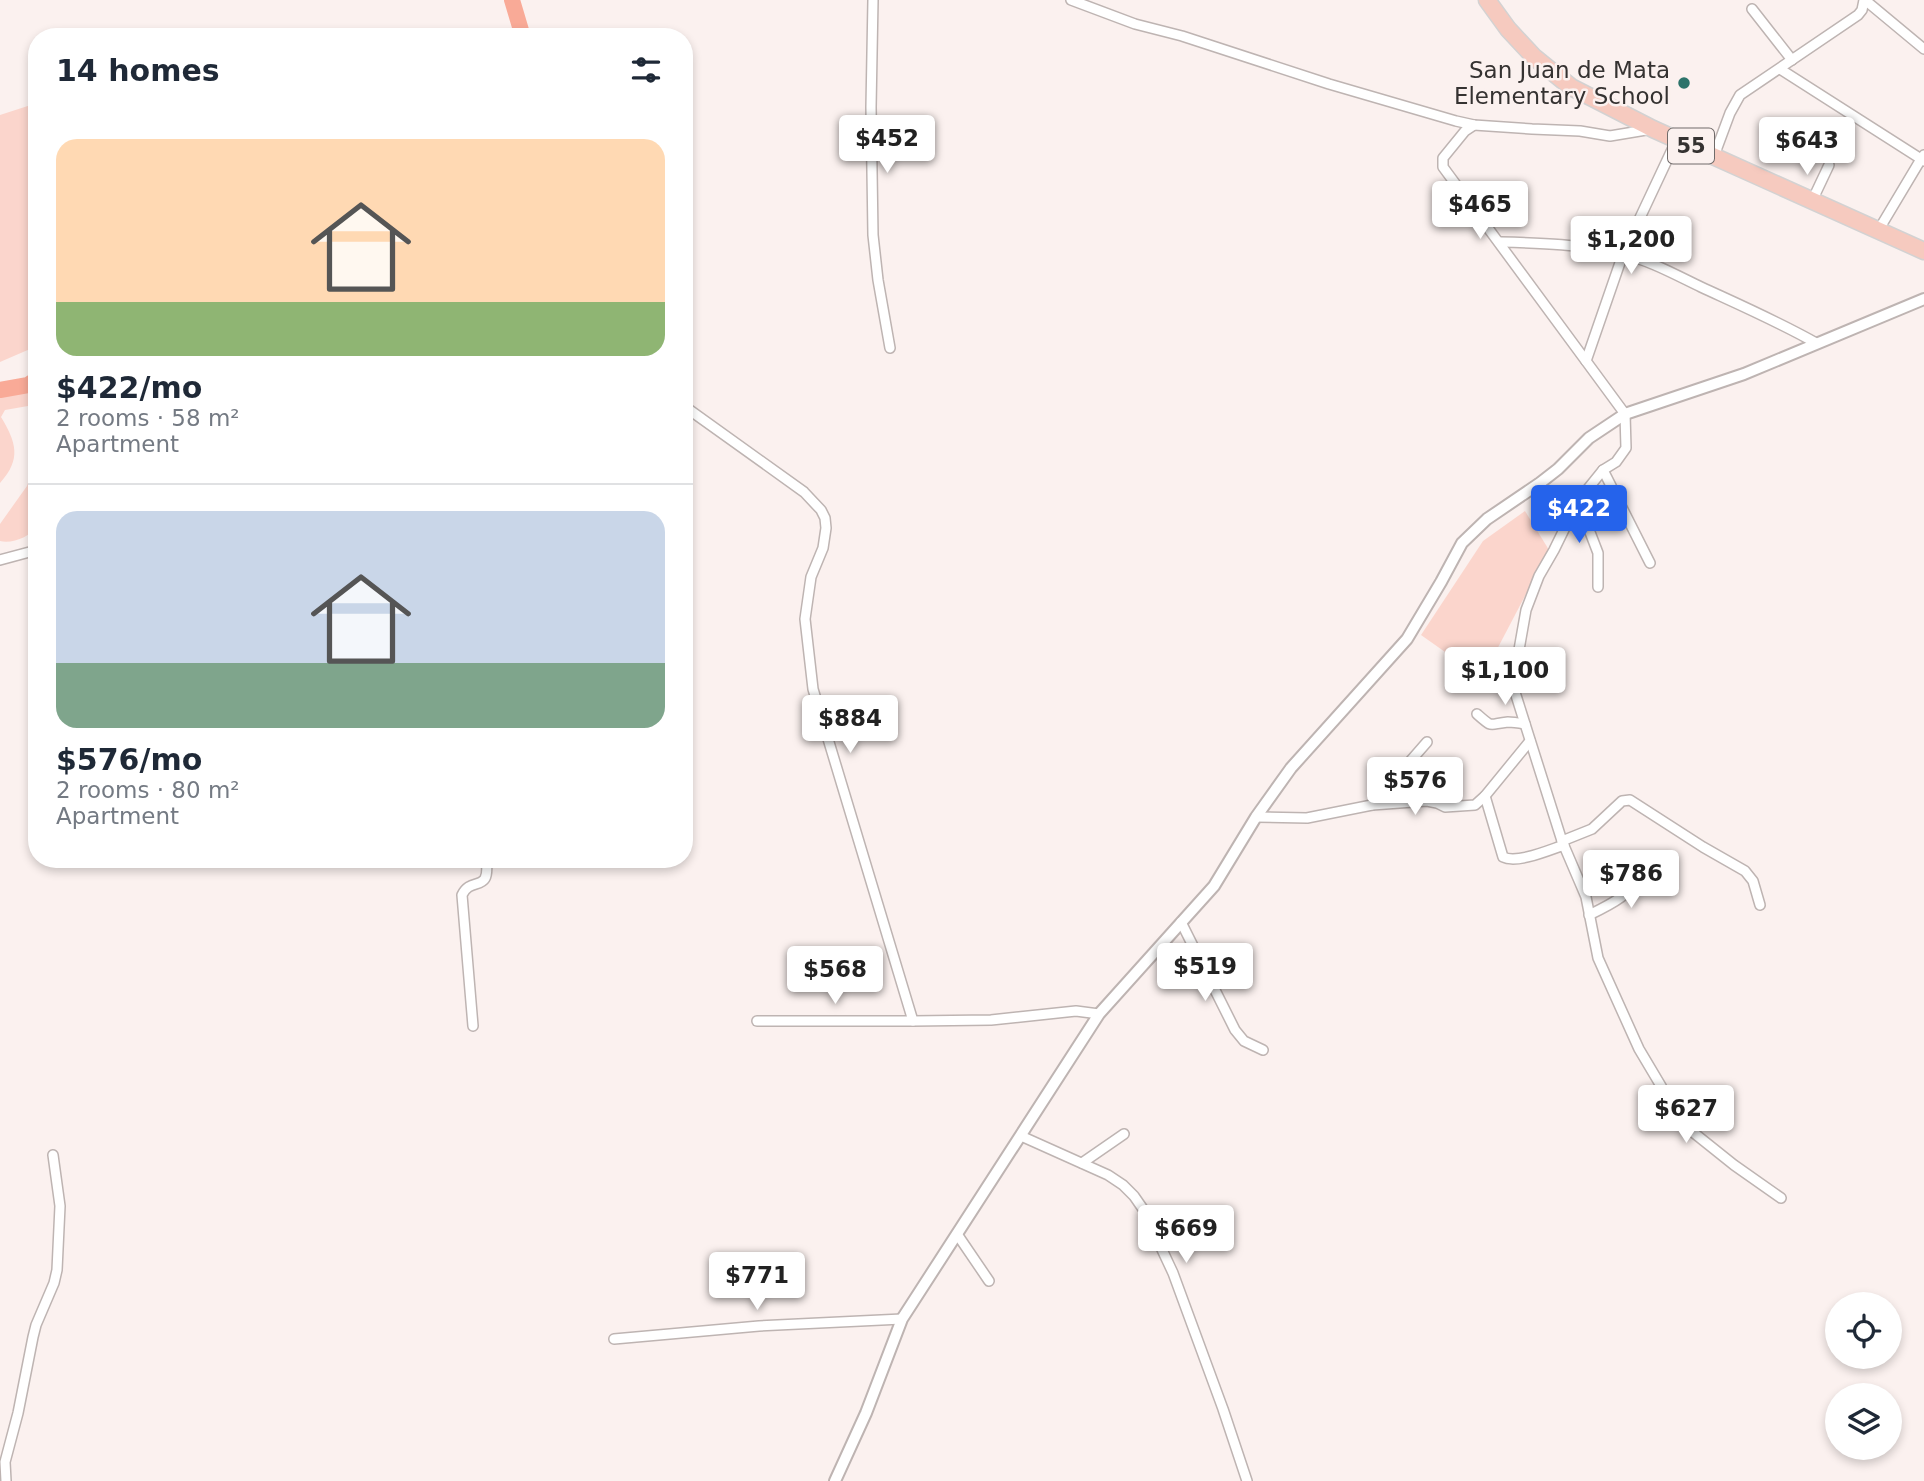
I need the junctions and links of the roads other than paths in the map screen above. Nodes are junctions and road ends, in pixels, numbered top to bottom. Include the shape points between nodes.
1 (873, 0) edge
2 (1071, 0) edge
3 (1487, 0) edge
4 (1864, 0) edge
5 (1752, 9) dead end
6 (1924, 49) edge
7 (1792, 60) junction
8 (1780, 69) junction
9 (1474, 125) junction
10 (1653, 129) junction
11 (1677, 139) junction
12 (1714, 156) junction
13 (1923, 158) edge
14 (1829, 165) dead end
15 (1812, 201) junction
16 (1878, 230) junction
17 (1500, 242) junction
18 (1924, 250) edge
19 (1623, 254) junction
20 (1924, 299) edge
21 (1816, 343) junction
22 (890, 348) dead end
23 (1586, 361) junction
24 (693, 412) edge
25 (1625, 414) junction
26 (1603, 470) junction
27 (1578, 501) junction
28 (28, 552) edge
29 (0, 560) edge
30 (1650, 563) dead end
31 (1598, 587) dead end
32 (1477, 714) dead end
33 (1525, 724) junction
34 (1530, 741) junction
35 (1427, 742) dead end
36 (1485, 796) junction
37 (1372, 805) junction
38 (1256, 817) junction
39 (1563, 843) junction
40 (487, 868) edge
41 (1647, 871) dead end
42 (1760, 905) dead end
43 (1589, 915) junction
44 (1181, 922) junction
45 (1099, 1014) junction
46 (757, 1021) dead end
47 (913, 1021) junction
48 (473, 1026) dead end
49 (1263, 1050) dead end
50 (1124, 1134) dead end
51 (1021, 1136) junction
52 (53, 1155) dead end
53 (1082, 1163) junction
54 (1781, 1198) dead end
55 (957, 1234) junction
56 (989, 1281) dead end
57 (902, 1319) junction
58 (614, 1339) dead end
59 (6, 1481) edge
60 (835, 1481) edge
61 (1247, 1481) edge

1 - 22 street via 873,235
2 - 9 street via 1135,24
3 - 10 highway, 55 via 1534,57 1571,87
4 - 6 street
4 - 7 street via 1858,15
5 - 7 street
7 - 8 street
8 - 12 street via 1735,102
8 - 13 street
9 - 10 street via 1610,136
9 - 17 street via 1442,164
10 - 11 highway, 55
11 - 12 highway, 55
11 - 19 street
12 - 15 highway, 55
13 - 16 street
14 - 15 street
15 - 16 highway, 55
16 - 18 highway, 55
17 - 19 street
17 - 23 street
19 - 21 street
19 - 23 street
20 - 21 street
21 - 25 street via 1744,374
23 - 25 street
24 - 47 street via 804,492 825,518 823,548 811,577 805,619 813,689
25 - 26 street via 1626,448
25 - 38 street via 1589,438 1558,469 1487,519 1462,543 1407,639 1291,768
26 - 27 street
26 - 30 street
27 - 31 street via 1598,553
27 - 33 street via 1526,610 1514,678
28 - 29 street
32 - 33 street via 1489,725
33 - 34 street
34 - 36 street
34 - 39 street
35 - 37 street
36 - 37 street via 1469,806 1445,807 1427,801
36 - 39 street via 1507,860
37 - 38 street via 1307,818
38 - 44 street via 1214,886
39 - 42 street via 1592,829 1622,801 1630,800 1745,871
39 - 43 street
40 - 48 street via 486,878 462,895
41 - 43 street via 1620,899
43 - 54 street via 1603,971 1675,1116
44 - 45 street
44 - 49 street via 1235,1030 1244,1041
45 - 47 street via 1076,1011 991,1020
45 - 51 street
46 - 47 street
50 - 53 street
51 - 53 street
51 - 55 street
52 - 59 street via 61,1206 57,1270 33,1337 5,1462
53 - 61 street via 1123,1185 1143,1209 1173,1273
55 - 56 street
55 - 57 street
57 - 58 street
57 - 60 street

